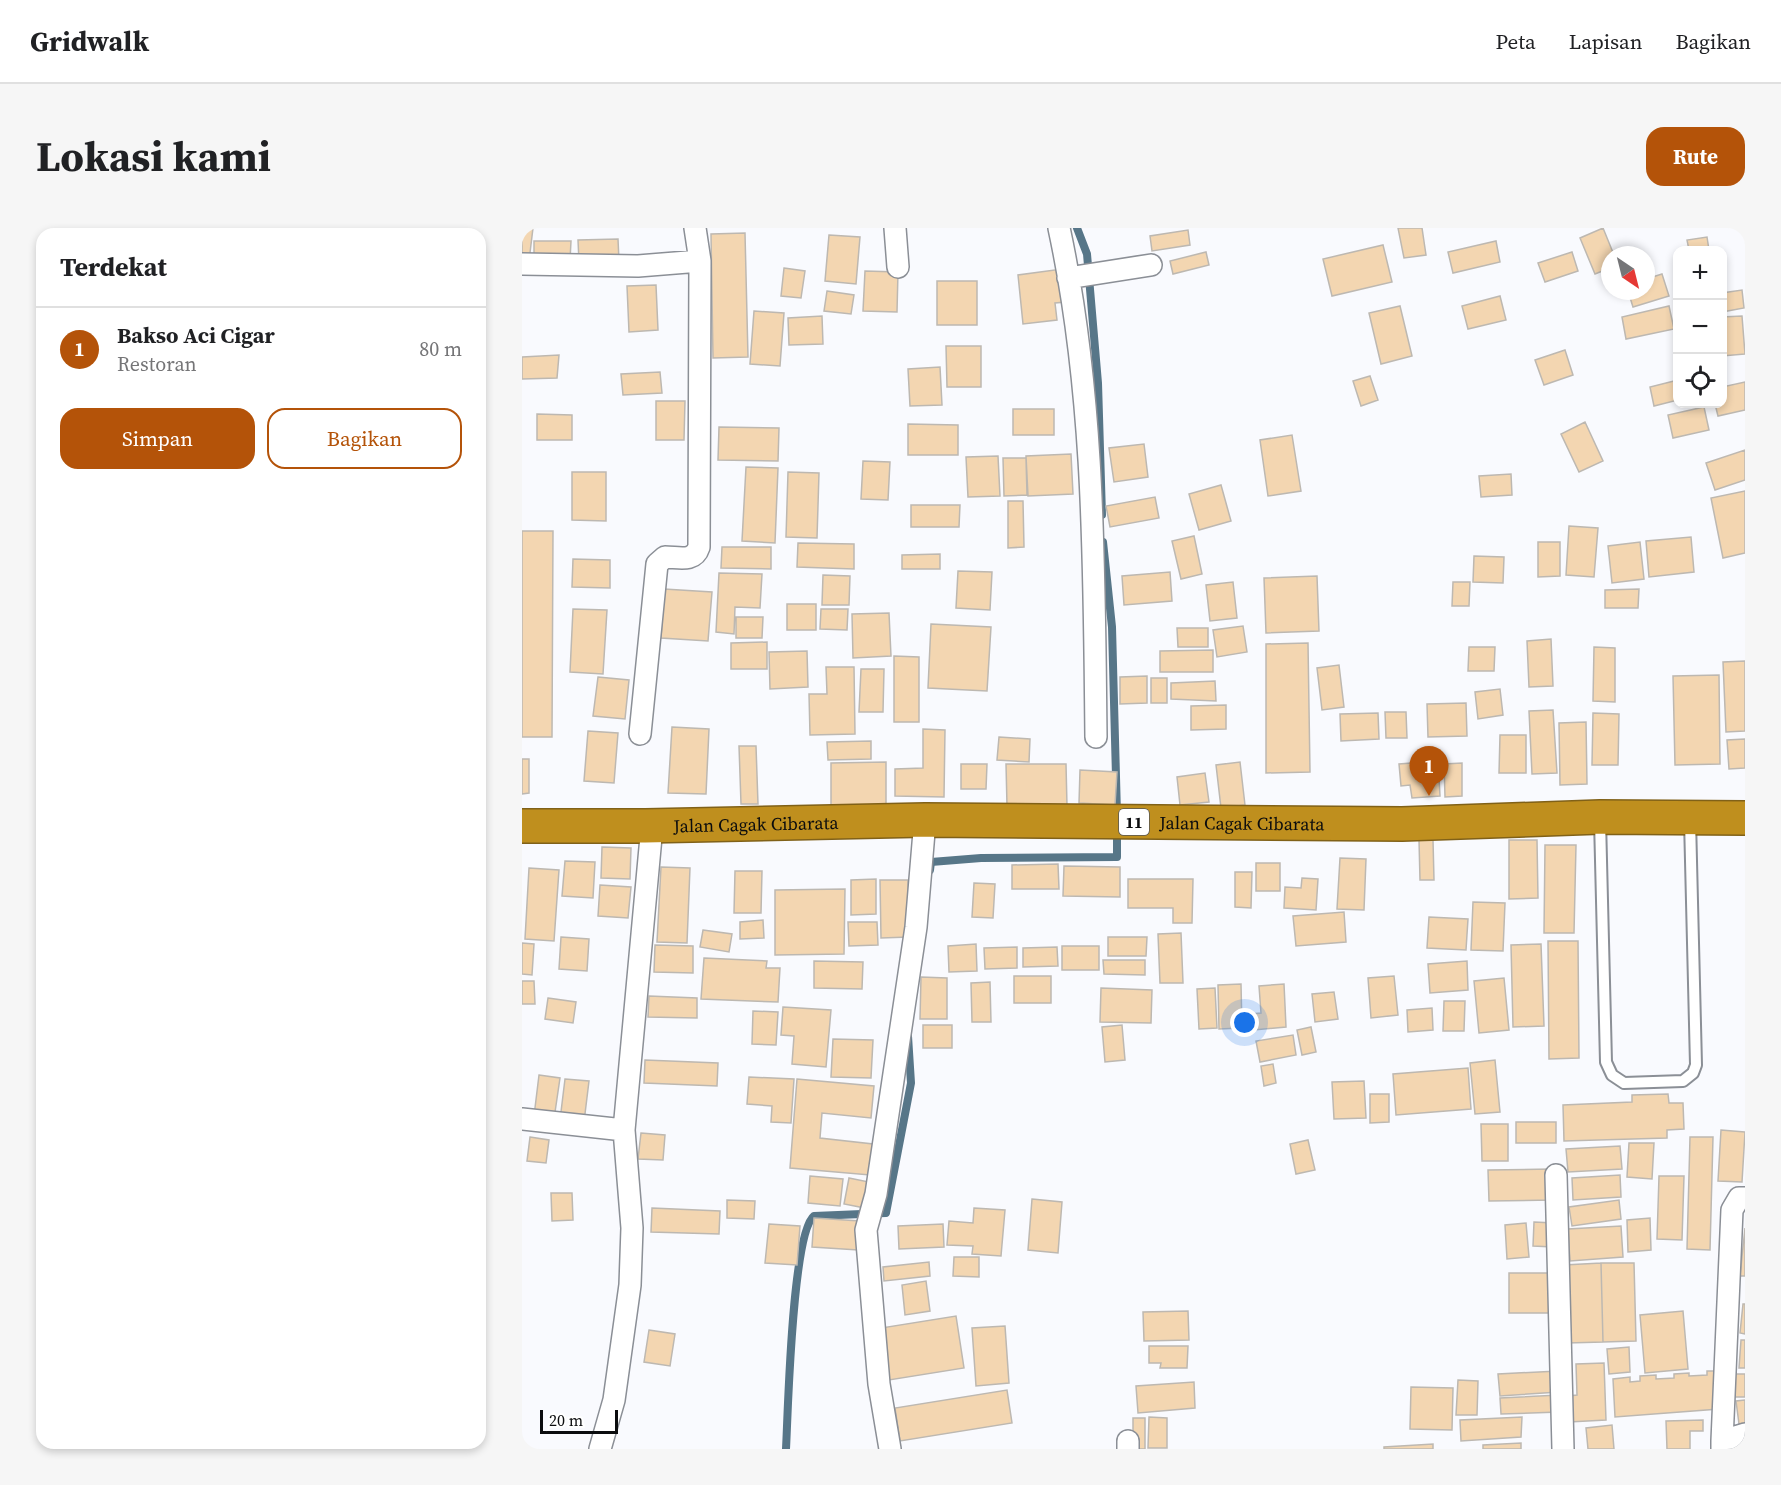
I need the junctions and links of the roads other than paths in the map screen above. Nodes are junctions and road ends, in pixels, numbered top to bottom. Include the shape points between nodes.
1 (695, 228) edge
2 (895, 228) edge
3 (1059, 228) edge
4 (700, 261) junction
5 (522, 264) edge
6 (1151, 265) dead end
7 (898, 267) dead end
8 (1068, 278) junction
9 (640, 734) dead end
10 (1096, 737) dead end
11 (1600, 817) junction
12 (1690, 818) junction
13 (1745, 818) edge
14 (925, 820) junction
15 (522, 826) edge
16 (652, 826) junction
17 (522, 1119) edge
18 (624, 1130) junction
19 (1556, 1175) dead end
20 (1745, 1198) edge
21 (1745, 1434) edge
22 (1722, 1445) edge
23 (600, 1449) edge
24 (890, 1449) edge
25 (1563, 1449) edge

1 - 4 street
2 - 7 street
3 - 8 street
4 - 5 street via 638,266
4 - 9 street via 699,547 693,556 665,557 657,564
6 - 8 street
8 - 10 street via 1080,356 1094,519
11 - 12 highway, Jalan Cagak Cibarata / 11
11 - 12 lane via 1606,1062 1612,1075 1624,1083 1683,1081 1696,1065
11 - 14 highway, Jalan Cagak Cibarata / 11 via 1402,824
12 - 13 highway, Jalan Cagak Cibarata / 11
14 - 16 highway, Jalan Cagak Cibarata / 11
14 - 24 street via 916,927 876,1194 866,1230 879,1384
15 - 16 highway, Jalan Cagak Cibarata / 11
16 - 18 street
17 - 18 street
18 - 23 street via 632,1227 630,1285 614,1400
19 - 25 street
20 - 22 street via 1737,1200 1732,1210
21 - 22 street

